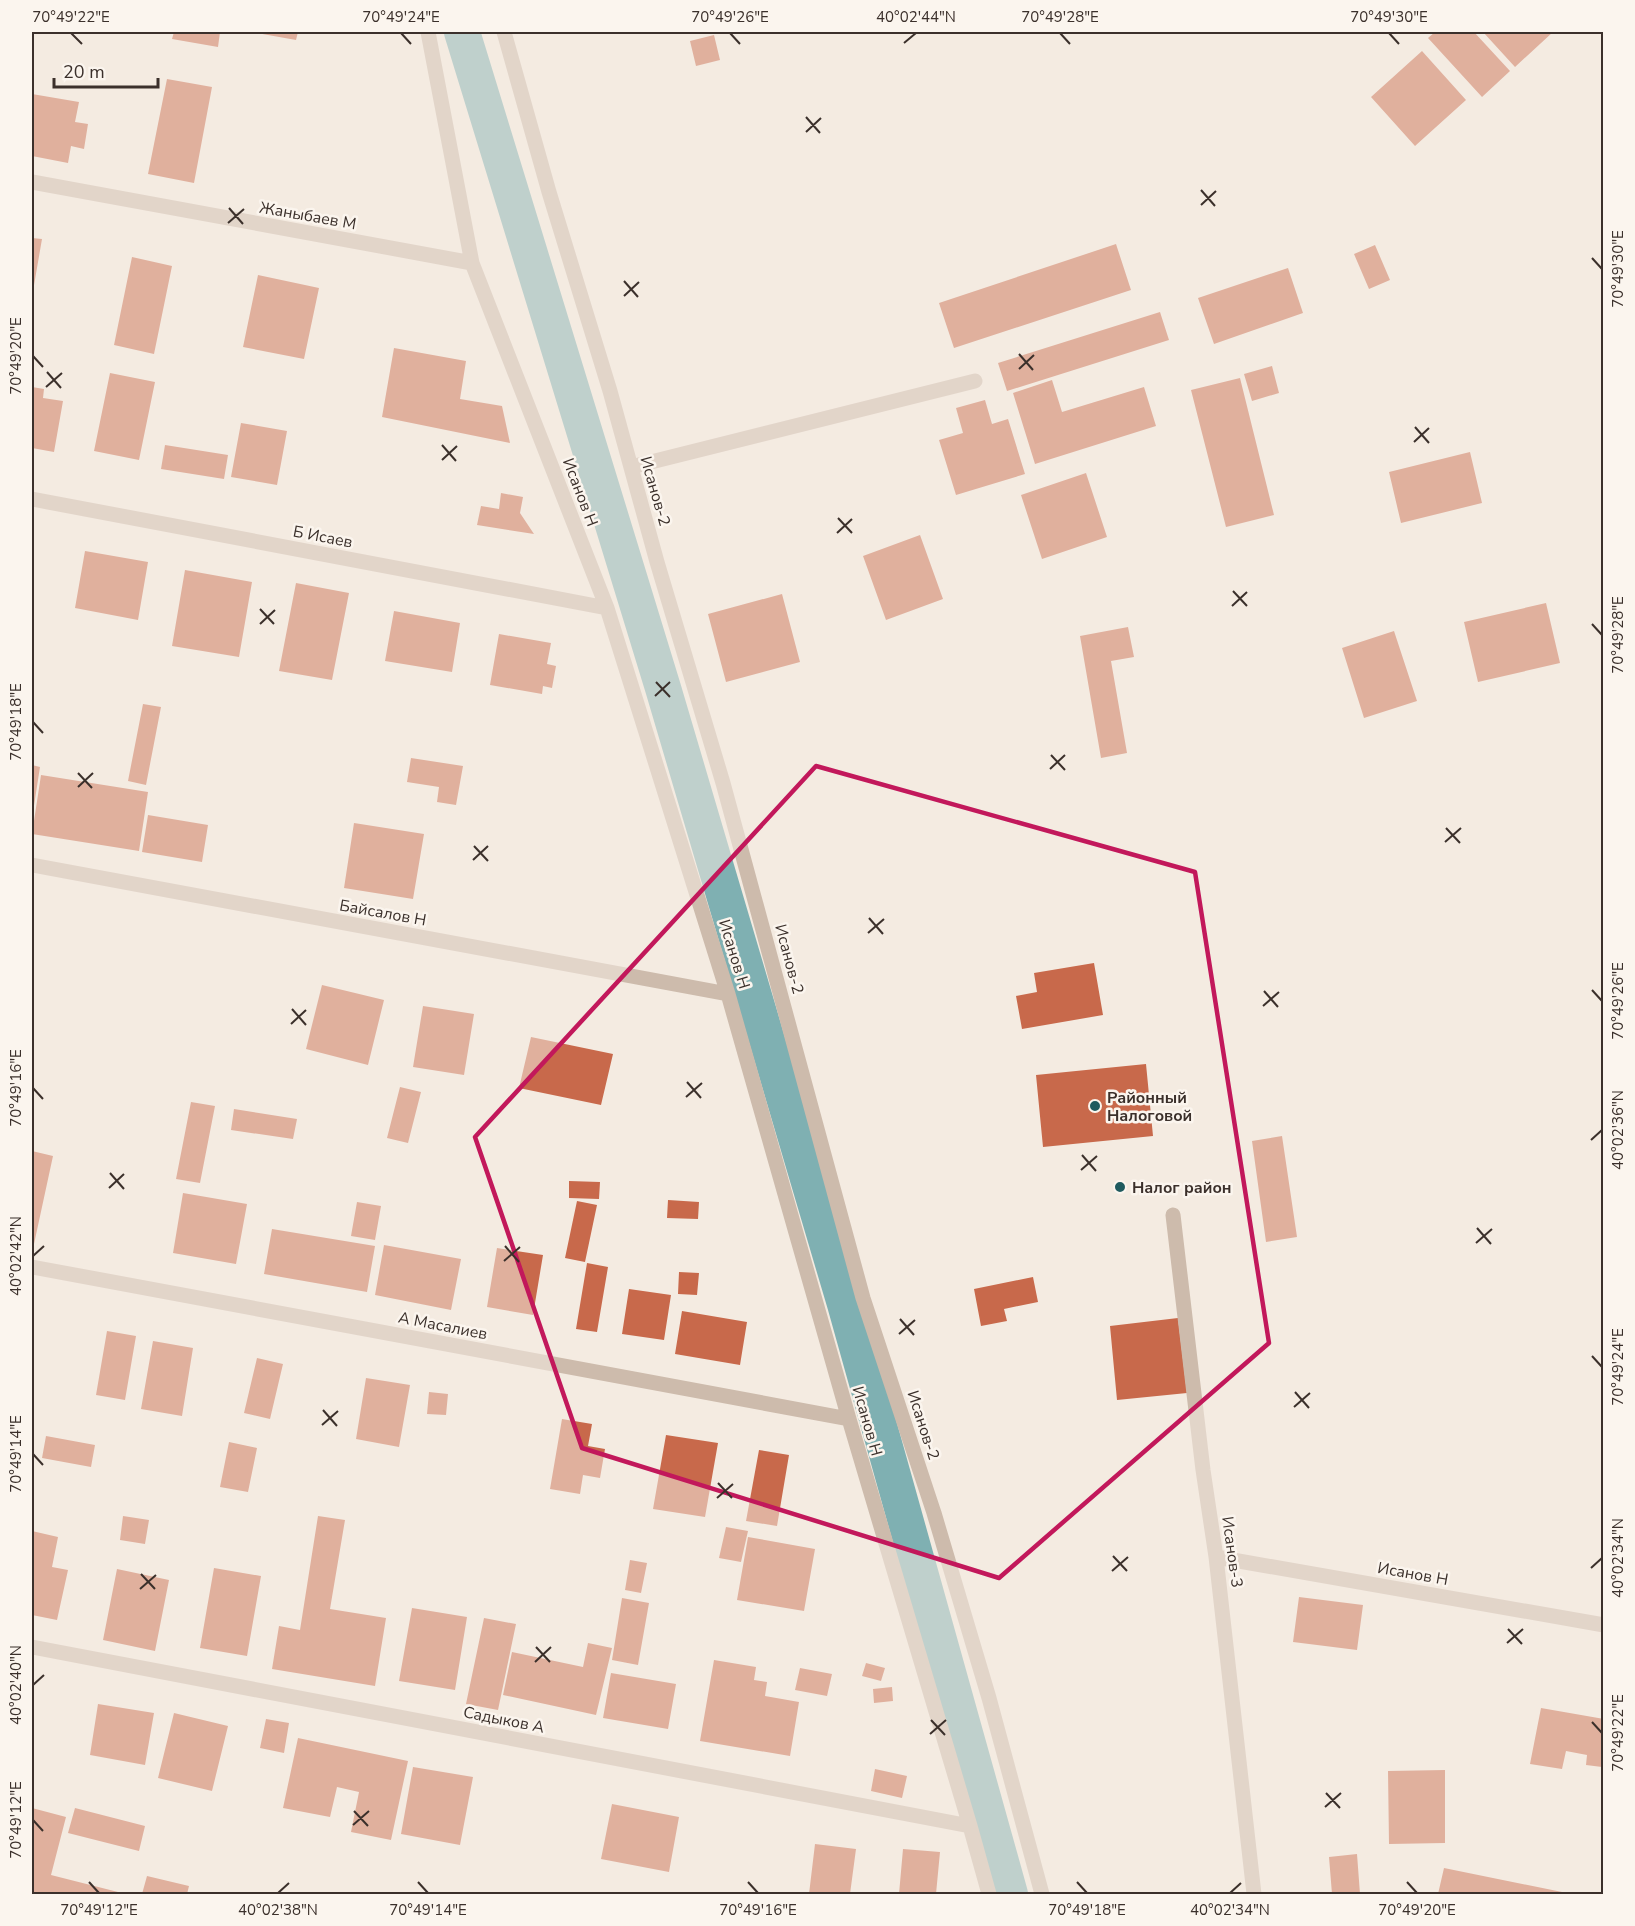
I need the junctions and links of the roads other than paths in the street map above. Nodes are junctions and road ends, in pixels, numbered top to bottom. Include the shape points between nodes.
1 (428, 32) edge
2 (504, 32) edge
3 (32, 182) edge
4 (472, 263) junction
5 (975, 381) dead end
6 (631, 467) junction
7 (32, 499) edge
8 (607, 608) junction
9 (32, 865) edge
10 (728, 994) junction
11 (1173, 1215) dead end
12 (32, 1267) edge
13 (849, 1419) junction
14 (1216, 1557) junction
15 (1604, 1625) edge
16 (32, 1647) edge
17 (970, 1826) junction
18 (989, 1894) edge
19 (1042, 1894) edge
20 (1254, 1894) edge

1 - 4 street, Исанов Н
2 - 6 street, Исанов-2
3 - 4 street, Жаныбаев М
4 - 8 street, Исанов Н
5 - 6 street
6 - 19 street, Исанов-2 via 723,783 863,1298 934,1514
7 - 8 street, Б Исаев
8 - 10 street, Исанов Н
9 - 10 street, Байсалов Н
10 - 13 street, Исанов Н
11 - 14 street, Исанов-3
12 - 13 street, А Масалиев
13 - 17 street, Исанов Н
14 - 15 street, Исанов Н
14 - 20 street, Исанов-3
16 - 17 street, Садыков А
17 - 18 street, Исанов Н

